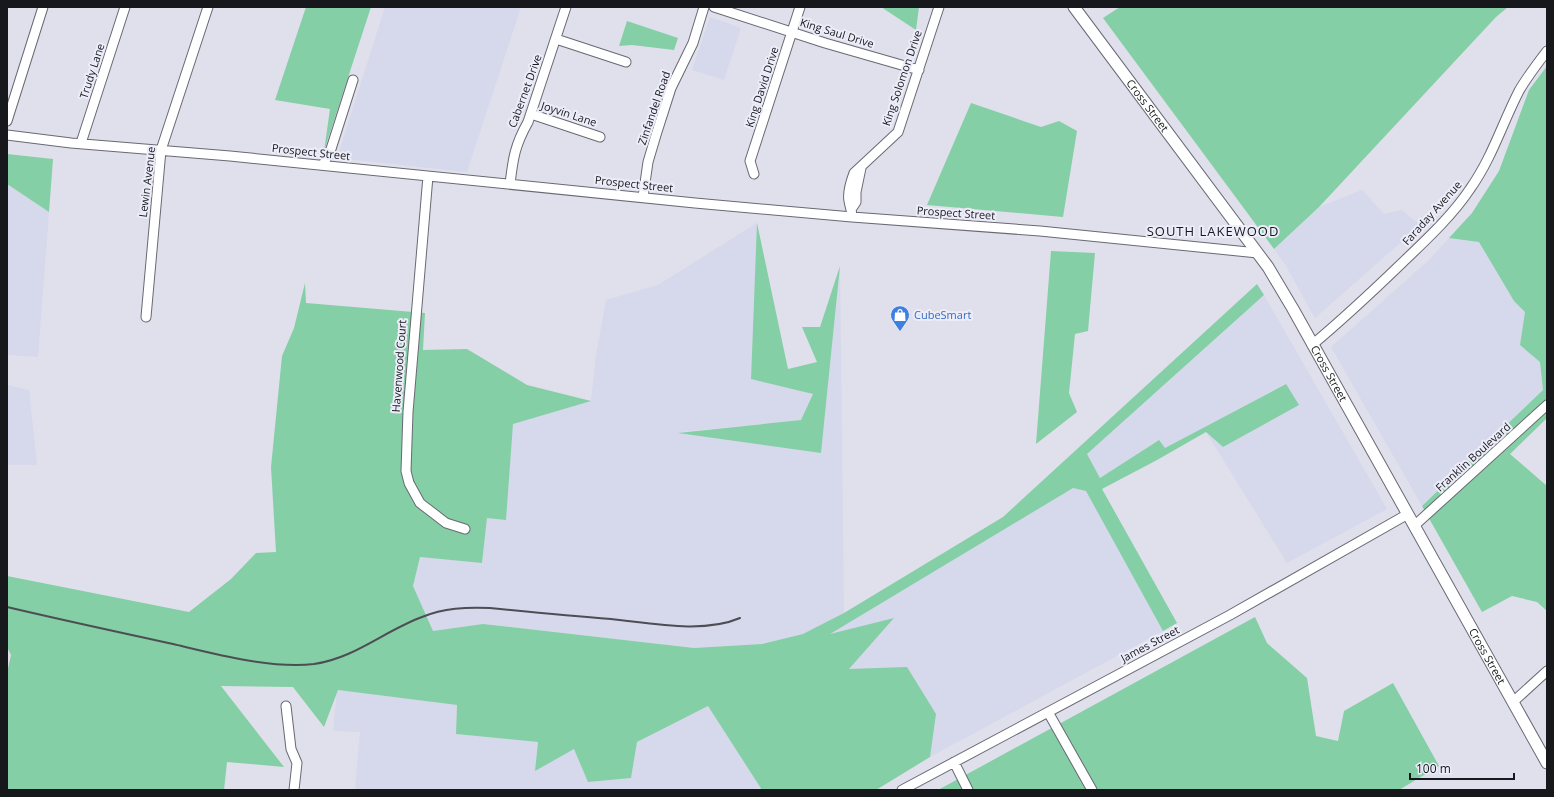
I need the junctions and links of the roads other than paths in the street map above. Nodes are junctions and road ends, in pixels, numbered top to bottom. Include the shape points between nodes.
1 (43, 7) edge
2 (125, 7) edge
3 (208, 7) edge
4 (566, 7) edge
5 (704, 7) edge
6 (714, 7) edge
7 (800, 7) edge
8 (939, 7) edge
9 (1074, 7) edge
10 (792, 32) junction
11 (556, 39) junction
12 (1547, 52) edge
13 (626, 62) dead end
14 (919, 70) junction
15 (353, 80) dead end
16 (531, 114) junction
17 (7, 121) edge
18 (7, 135) edge
19 (600, 137) dead end
20 (80, 143) junction
21 (161, 150) junction
22 (324, 166) junction
23 (754, 174) dead end
24 (428, 176) junction
25 (510, 184) junction
26 (644, 197) junction
27 (852, 212) junction
28 (1258, 253) junction
29 (146, 318) dead end
30 (1312, 345) junction
31 (1547, 405) edge
32 (1408, 514) junction
33 (1414, 526) junction
34 (465, 529) dead end
35 (1547, 671) edge
36 (1513, 702) junction
37 (286, 706) dead end
38 (1048, 712) junction
39 (954, 762) junction
40 (1547, 763) edge
41 (294, 790) edge
42 (902, 790) edge
43 (968, 790) edge
44 (1092, 790) edge

1 - 17 street
2 - 20 street, Trudy Lane
3 - 21 street, Lewin Avenue
4 - 11 street, Cabernet Drive
5 - 26 street, Zinfandel Road via 693,43 671,88 658,129 648,162
6 - 10 street, King Saul Drive
7 - 10 street, King David Drive
8 - 14 street, King Solomon Drive
9 - 28 main road, Cross Street
10 - 14 street, King Saul Drive
10 - 23 street, King David Drive via 750,161
11 - 13 street
11 - 16 street, Cabernet Drive
12 - 30 street, Faraday Avenue via 1520,91 1486,165 1470,190 1449,216 1418,247
14 - 27 street, King Solomon Drive via 898,132 854,173 849,195
15 - 22 street
16 - 19 street, Joyvin Lane
16 - 25 street, Cabernet Drive via 513,156
18 - 20 street, Prospect Street
20 - 21 street, Prospect Street
21 - 22 street, Prospect Street
21 - 29 street, Lewin Avenue
22 - 24 street, Prospect Street
24 - 25 street, Prospect Street
24 - 34 street, Havenwood Court via 408,412 406,472 420,503 446,523
25 - 26 street, Prospect Street
26 - 27 street, Prospect Street
27 - 28 street, Prospect Street
28 - 30 main road, Cross Street
30 - 32 main road, Cross Street
31 - 33 street, Franklin Boulevard
32 - 33 main road, Cross Street
32 - 38 street, James Street via 1230,615
33 - 36 main road, Cross Street
35 - 36 street
36 - 40 main road, Cross Street
37 - 41 street via 291,749 297,763
38 - 39 street, James Street
38 - 44 street
39 - 42 street, James Street
39 - 43 street

